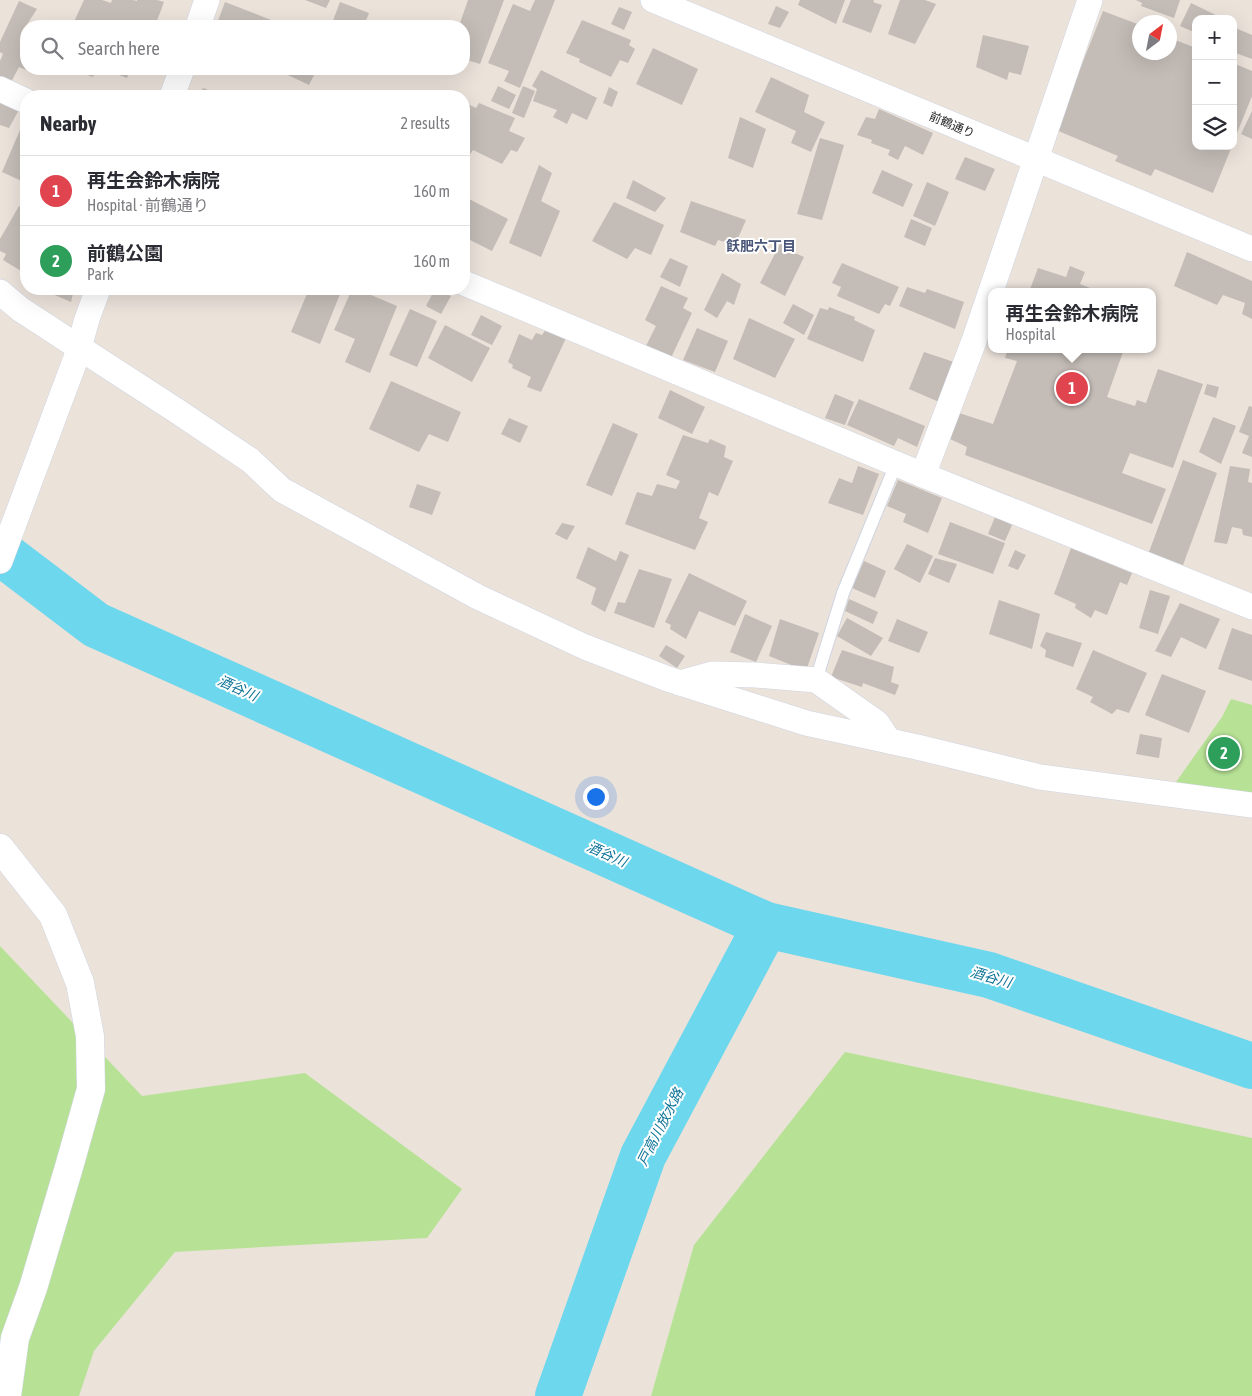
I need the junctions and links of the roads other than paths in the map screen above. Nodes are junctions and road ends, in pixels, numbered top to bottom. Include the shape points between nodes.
1 (207, 0) edge
2 (653, 0) edge
3 (1090, 0) edge
4 (200, 20) edge
5 (180, 75) edge
6 (0, 89) edge
7 (174, 90) edge
8 (20, 98) edge
9 (1036, 160) junction
10 (1252, 249) edge
11 (470, 286) edge
12 (992, 288) edge
13 (0, 292) edge
14 (96, 295) edge
15 (988, 300) edge
16 (78, 353) junction
17 (896, 464) junction
18 (923, 475) junction
19 (0, 561) edge
20 (1252, 607) edge
21 (816, 680) junction
22 (680, 683) junction
23 (889, 741) junction
24 (1252, 805) edge
25 (0, 848) edge
26 (7, 1396) edge

1 - 4 street
2 - 9 street, 前鶴通り
3 - 9 street
5 - 7 street
6 - 8 street
9 - 10 street, 前鶴通り
9 - 12 street
11 - 17 street
13 - 16 street
14 - 16 street
15 - 18 street
16 - 19 street
16 - 22 street via 177,411 250,460 282,490 322,513 478,597 585,647
17 - 18 street
17 - 21 lane via 843,593
18 - 20 street
21 - 22 street via 712,674
21 - 23 street via 877,723
22 - 23 street via 806,723
23 - 24 street via 1040,777
25 - 26 street via 52,915 80,983 90,1036 90,1088 36,1279 15,1338

